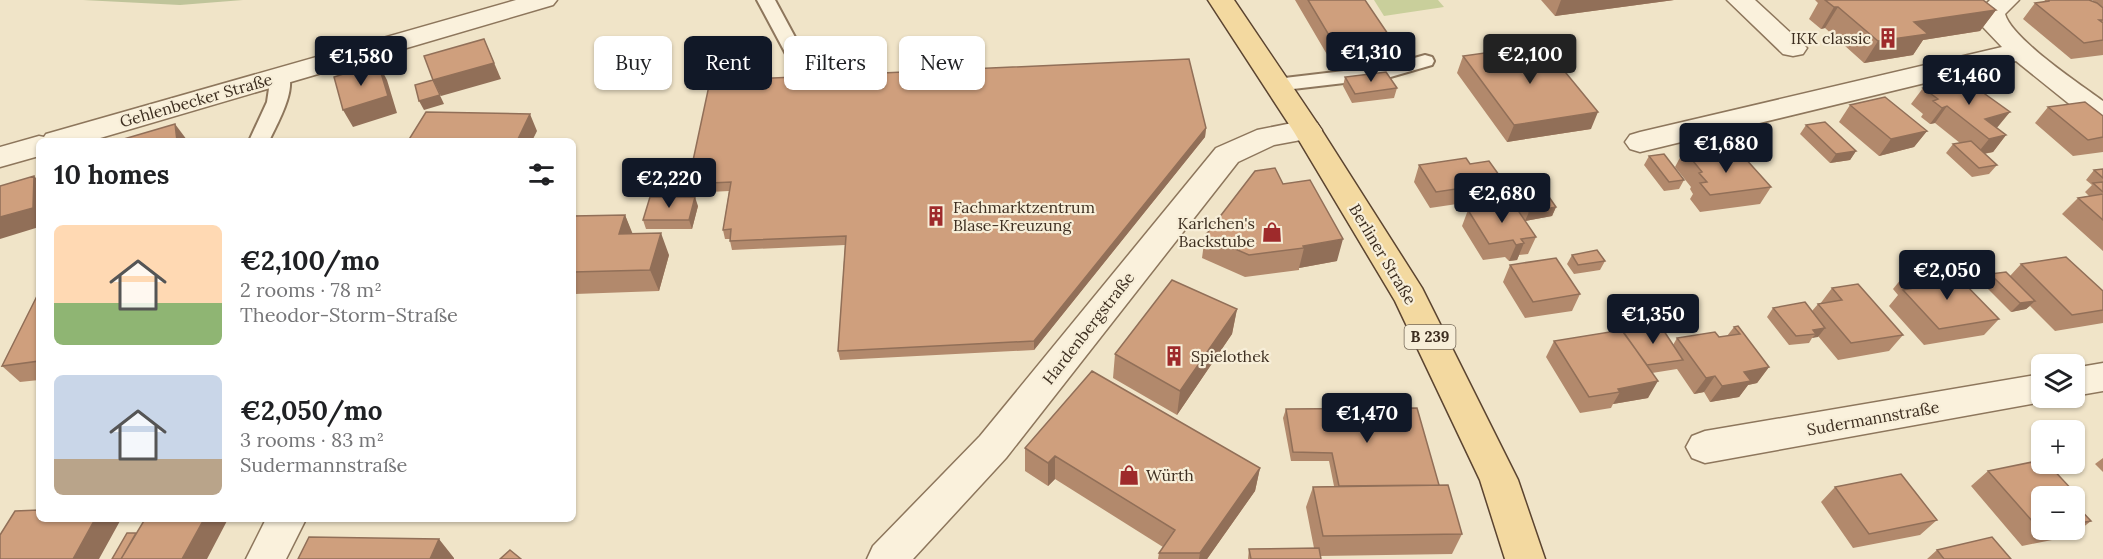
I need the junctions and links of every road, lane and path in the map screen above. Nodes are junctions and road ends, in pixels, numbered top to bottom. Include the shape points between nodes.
1 (544, 0) edge
2 (766, 0) edge
3 (1221, 0) edge
4 (1740, 0) edge
5 (2006, 0) edge
6 (785, 36) edge
7 (1793, 48) dead end
8 (2021, 51) junction
9 (1425, 61) dead end
10 (280, 75) junction
11 (1276, 85) junction
12 (2103, 116) edge
13 (1307, 130) junction
14 (66, 138) edge
15 (261, 138) edge
16 (1640, 142) dead end
17 (36, 147) edge
18 (0, 157) edge
19 (2103, 377) edge
20 (2085, 380) edge
21 (2031, 390) edge
22 (1705, 447) dead end
23 (284, 522) edge
24 (266, 559) edge
25 (887, 559) edge
26 (1525, 559) edge

1 - 10 street, Gehlenbecker Straße
2 - 6 lane
3 - 11 main road, Berliner Straße / B 239
4 - 7 street
5 - 8 street via 1991,12 1995,26
8 - 12 street
8 - 16 street
9 - 11 lane via 1387,72
10 - 14 street, Gehlenbecker Straße
10 - 15 lane via 278,104
11 - 13 main road, Berliner Straße / B 239
13 - 25 street, Hardenbergstraße via 1267,137 1227,156 993,447
13 - 26 main road, Berliner Straße / B 239 via 1410,297 1499,480
17 - 18 street
19 - 20 street
21 - 22 street, Sudermannstraße
23 - 24 street

